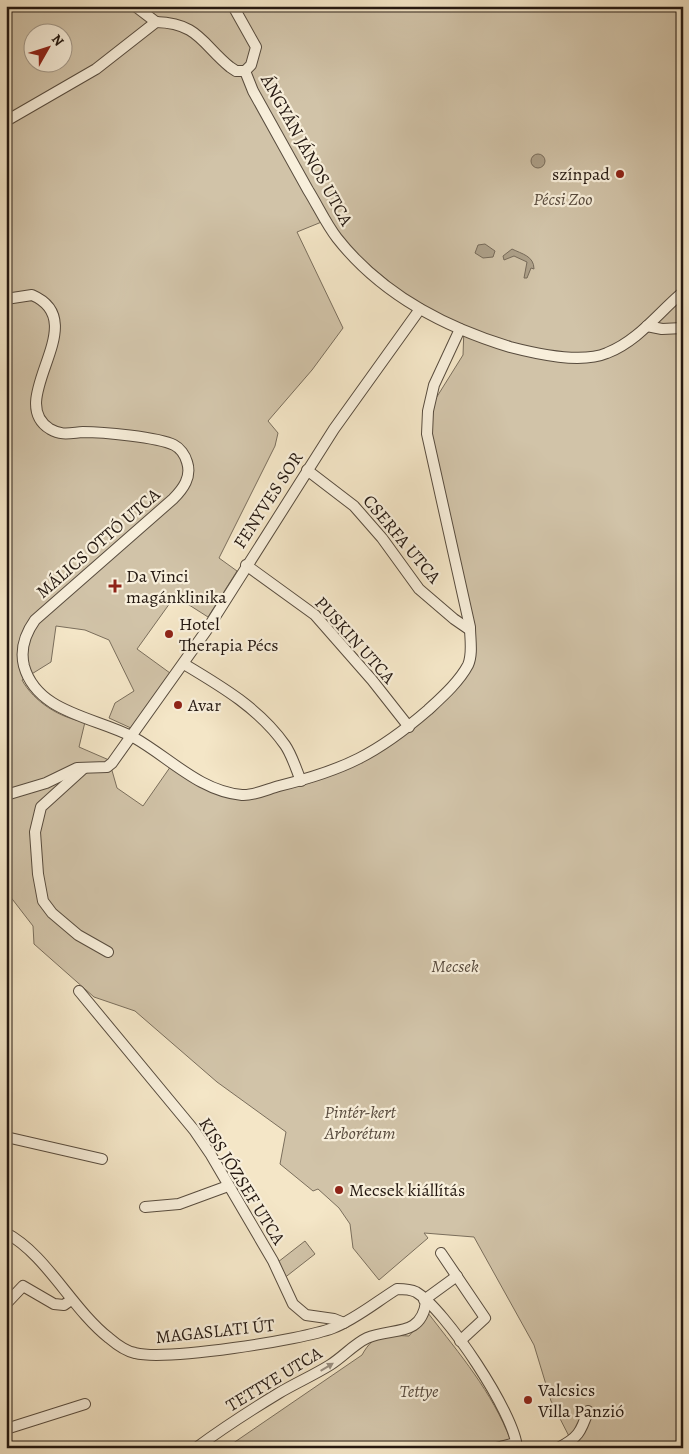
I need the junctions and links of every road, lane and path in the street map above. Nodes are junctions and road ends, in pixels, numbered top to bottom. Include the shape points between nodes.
1 (135, 6) edge
2 (233, 6) edge
3 (156, 22) junction
4 (245, 71) junction
5 (6, 121) edge
6 (683, 292) edge
7 (6, 299) edge
8 (420, 309) junction
9 (647, 326) junction
10 (683, 328) edge
11 (460, 329) junction
12 (308, 470) junction
13 (246, 565) junction
14 (470, 630) junction
15 (184, 664) junction
16 (409, 728) junction
17 (132, 737) junction
18 (67, 778) junction
19 (301, 780) junction
20 (6, 795) edge
21 (108, 952) dead end
22 (79, 991) dead end
23 (6, 1137) edge
24 (102, 1159) dead end
25 (228, 1186) junction
26 (145, 1208) dead end
27 (6, 1233) edge
28 (441, 1253) dead end
29 (457, 1276) junction
30 (71, 1300) junction
31 (425, 1301) junction
32 (6, 1304) edge
33 (344, 1323) junction
34 (460, 1341) junction
35 (85, 1404) dead end
36 (588, 1411) dead end
37 (6, 1429) edge
38 (515, 1445) edge
39 (196, 1448) edge
40 (496, 1448) edge
41 (558, 1448) edge

1 - 3 street
2 - 4 street via 256,48 251,65
3 - 4 street, ÁNGYÁN JÁNOS UTCA via 195,32 230,67
3 - 5 street via 96,69
4 - 8 street, ÁNGYÁN JÁNOS UTCA via 269,121 337,238 386,287
6 - 9 street, ÁNGYÁN JÁNOS UTCA
7 - 17 street, MÁLICS OTTÓ UTCA via 32,295 49,306 56,318 55,335 39,389 37,408 44,424 62,435 85,432 162,440 179,448 187,462 187,480 180,493 40,616 30,627 24,642 23,662 27,678 44,698
8 - 11 street, ÁNGYÁN JÁNOS UTCA
8 - 12 street, FENYVES SOR
9 - 10 street via 662,330
9 - 11 street, ÁNGYÁN JÁNOS UTCA via 631,341 605,354 578,357 524,351
11 - 14 street, MÁLICS OTTÓ UTCA via 434,385 427,434
12 - 13 street, FENYVES SOR
12 - 14 street, CSERFA UTCA via 354,506 420,589
13 - 15 street, FENYVES SOR
13 - 16 street, PUSKIN UTCA via 315,615
14 - 16 street, MÁLICS OTTÓ UTCA via 468,664 444,696
15 - 17 street, FENYVES SOR
15 - 19 street via 249,707 269,726 286,746
16 - 19 street, MÁLICS OTTÓ UTCA via 341,768
17 - 18 street, FENYVES SOR via 107,767 85,767
17 - 19 street, MÁLICS OTTÓ UTCA via 204,784 222,791 244,795
18 - 20 street
18 - 21 street via 46,801 34,832 43,901 78,935
22 - 25 street, KISS JÓZSEF UTCA via 194,1130
23 - 24 street
25 - 26 street via 179,1204
25 - 33 street, KISS JÓZSEF UTCA via 273,1260 293,1304 306,1315 334,1318
27 - 30 street, MAGASLATI ÚT via 33,1254
28 - 29 street
29 - 31 street
29 - 34 street via 485,1318
30 - 32 street via 64,1306 54,1304 23,1286
30 - 33 street, MAGASLATI ÚT via 108,1338 127,1350 144,1355 300,1338
31 - 33 street, MAGASLATI ÚT via 416,1293 397,1289
31 - 34 street
39 -> 31 street, TETTYE UTCA via 367,1338 386,1331 410,1328 425,1312
34 - 38 street via 486,1377 512,1428
35 - 37 street
36 - 41 street via 574,1440
38 - 40 street

